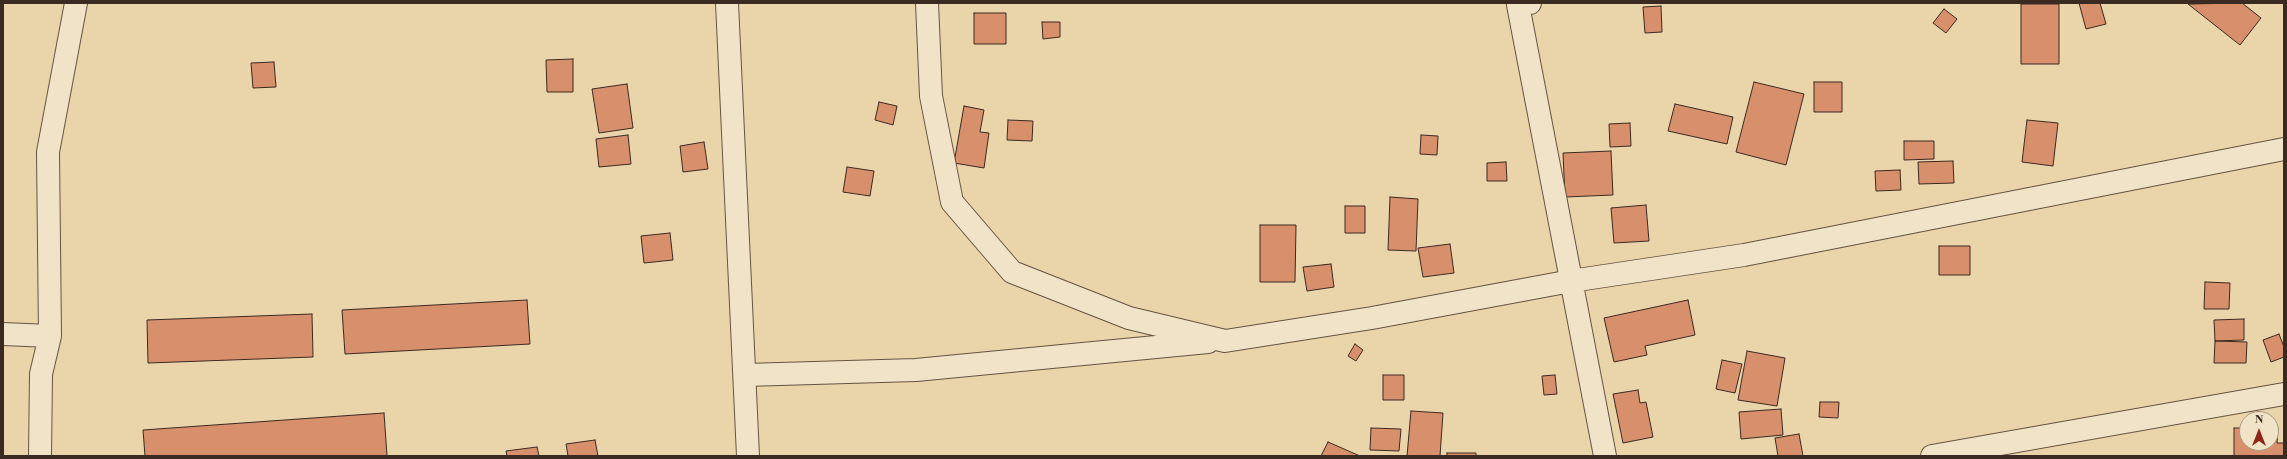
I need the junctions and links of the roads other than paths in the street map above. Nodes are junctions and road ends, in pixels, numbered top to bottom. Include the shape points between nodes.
1 (76, 3) edge
2 (726, 3) edge
3 (926, 3) edge
4 (1530, 3) edge
5 (2284, 149) edge
6 (1571, 281) junction
7 (3, 334) edge
8 (50, 336) junction
9 (1225, 341) junction
10 (745, 375) junction
11 (2284, 394) edge
12 (40, 456) edge
13 (748, 456) edge
14 (1605, 456) edge
15 (1932, 456) edge

1 - 8 street via 48,152
2 - 10 street
3 - 9 street via 931,96 952,202 1012,272 1129,318
4 - 6 street via 1518,5
5 - 6 street via 1744,255
6 - 9 street via 1395,314
6 - 14 street
7 - 8 street
8 - 12 street via 41,374
9 - 10 street via 916,370
10 - 13 street
11 - 15 street

